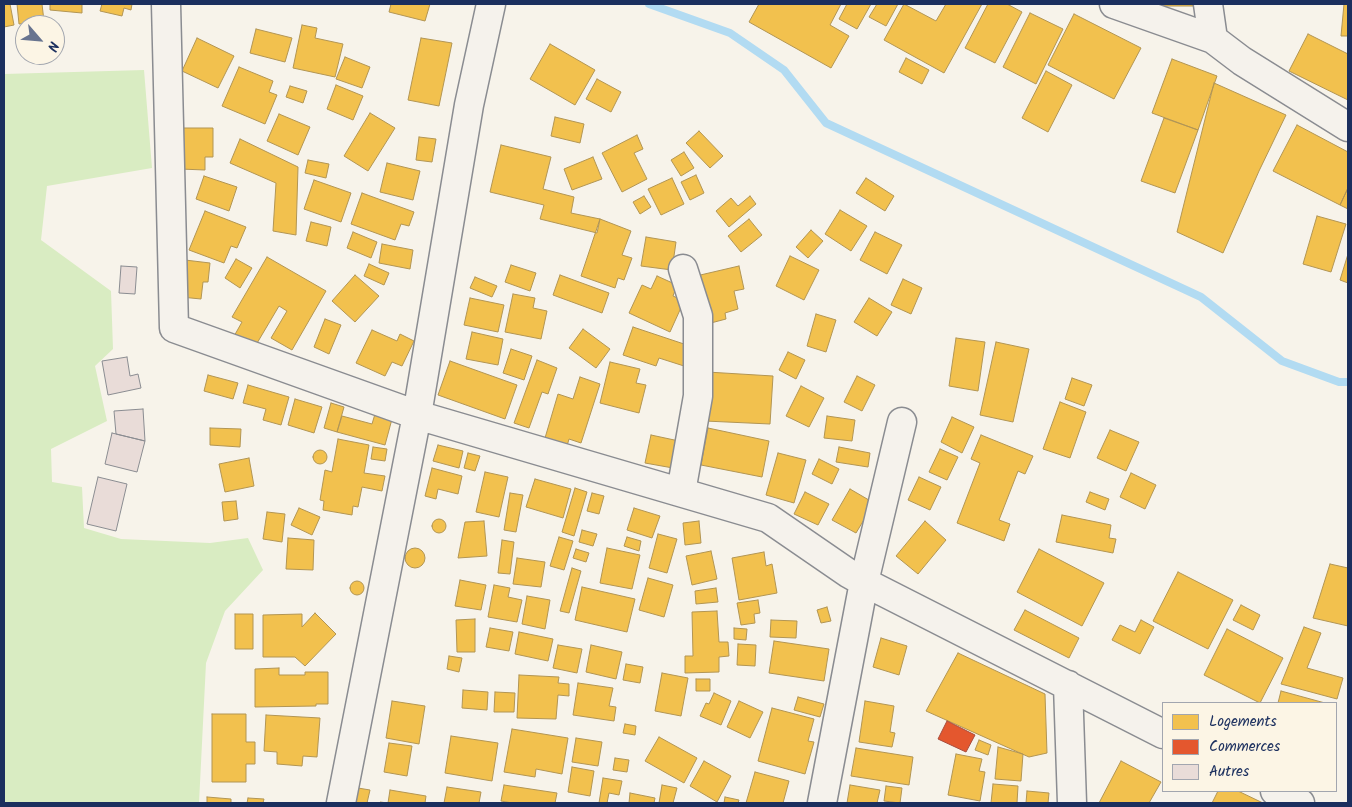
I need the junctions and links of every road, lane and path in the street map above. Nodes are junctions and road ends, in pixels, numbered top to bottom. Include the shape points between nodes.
1 (166, 4) edge
2 (491, 4) edge
3 (1114, 4) edge
4 (1208, 4) edge
5 (1213, 40) junction
6 (1348, 127) edge
7 (683, 269) dead end
8 (416, 415) junction
9 (902, 422) dead end
10 (681, 492) junction
11 (864, 582) junction
12 (1068, 685) junction
13 (1162, 733) edge
14 (1277, 792) edge
15 (341, 803) edge
16 (822, 803) edge
17 (1072, 803) edge
18 (1300, 803) edge

1 - 8 street via 174,328
2 - 8 street via 469,105
3 - 5 street
4 - 5 street
5 - 6 street
7 - 10 street via 698,316 698,396
8 - 10 street
8 - 15 street
9 - 11 street
10 - 11 street via 768,518
11 - 12 street
11 - 16 street
12 - 13 street
12 - 17 street
14 - 18 street

